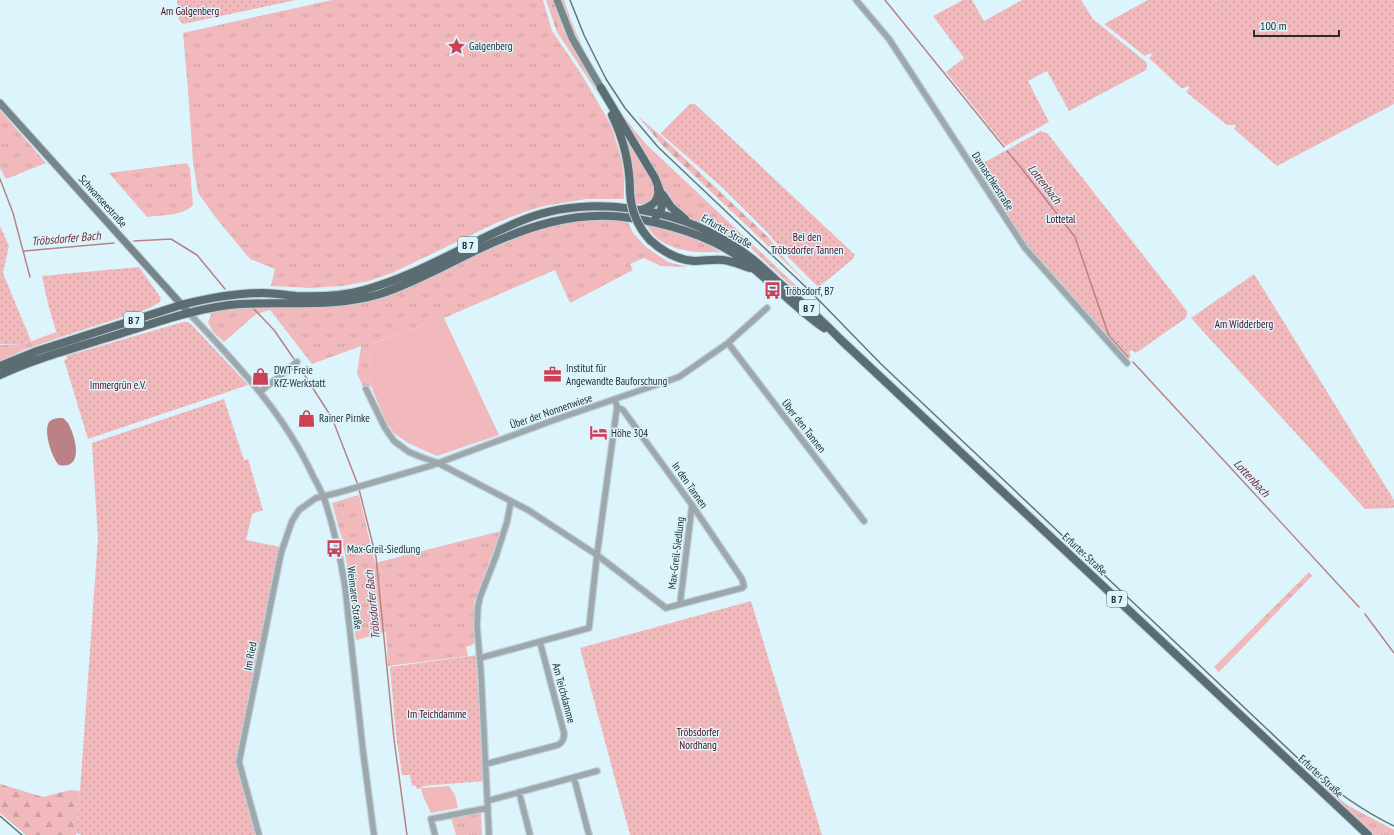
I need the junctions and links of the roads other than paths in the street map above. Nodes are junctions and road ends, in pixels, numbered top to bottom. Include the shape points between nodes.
1 (557, 0) edge
2 (856, 0) edge
3 (601, 88) junction
4 (0, 103) edge
5 (658, 184) junction
6 (639, 210) junction
7 (659, 214) junction
8 (647, 221) junction
9 (692, 224) junction
10 (756, 270) junction
11 (181, 305) junction
12 (767, 308) dead end
13 (189, 313) junction
14 (840, 339) junction
15 (728, 343) junction
16 (297, 362) dead end
17 (1127, 363) dead end
18 (0, 366) edge
19 (0, 375) edge
20 (366, 389) dead end
21 (260, 392) junction
22 (615, 400) junction
23 (617, 407) junction
24 (438, 463) junction
25 (323, 496) junction
26 (511, 501) junction
27 (692, 505) junction
28 (864, 521) dead end
29 (597, 555) junction
30 (744, 586) joint
31 (680, 604) junction
32 (540, 642) junction
33 (480, 658) junction
34 (486, 764) junction
35 (597, 771) dead end
36 (574, 778) junction
37 (519, 792) junction
38 (487, 800) junction
39 (488, 808) junction
40 (259, 835) edge
41 (374, 835) edge
42 (435, 835) edge
43 (489, 835) edge
44 (530, 835) edge
45 (589, 835) edge
46 (1368, 835) edge

1 - 3 street via 572,38
2 - 17 street, Damaschkestraße via 889,39 1024,248
3 - 5 main road
3 - 10 main road, B 7, bridge via 626,150 632,206 637,222 650,240 678,258 693,261 725,261
4 - 11 street, Schwanseestraße
5 - 6 main road via 654,204
5 - 7 main road via 663,199
5 - 9 main road via 671,207
6 - 7 main road, B 7
6 - 11 main road, B 7 via 597,206 547,212 477,241 398,279 360,291 314,296 237,294
7 - 8 main road
7 - 9 main road, B 7
8 - 10 main road, B 7 via 714,242
8 - 13 main road, B 7 via 593,216 570,218 520,230 402,286 358,300 316,304 261,302
9 - 14 main road, Erfurter Straße / B 7 via 729,242 756,262
10 - 14 main road, Erfurter Straße / B 7 via 808,317
11 - 13 street, Schwanseestraße
11 - 18 main road, B 7 via 37,351
12 - 15 street, Über der Nonnenwiese
13 - 19 main road, B 7 via 40,359
13 - 21 street, Weimarer Straße
14 - 46 main road, Erfurter Straße / B 7
15 - 22 street, Über der Nonnenwiese via 679,377
15 - 28 street, Über den Tannen
16 - 21 street
20 - 24 street, Max-Greil-Siedlung via 384,428 394,440 409,452
21 - 25 street, Weimarer Straße via 301,450
22 - 23 street
22 - 24 street, Über der Nonnenwiese
23 - 27 street, In den Tannen via 624,410
23 - 29 street
24 - 25 street, Über der Nonnenwiese
24 - 26 street, Max-Greil-Siedlung
25 - 40 street, Im Ried via 299,510 292,521 282,553 239,762
25 - 41 street, Weimarer Straße via 345,586
26 - 29 street, Max-Greil-Siedlung
26 - 33 street via 507,522 478,606
27 - 30 street, In den Tannen via 742,579
27 - 31 street, Max-Greil-Siedlung
29 - 31 street, Max-Greil-Siedlung via 666,608
29 - 32 street via 589,628
30 - 31 street, Max-Greil-Siedlung
32 - 33 street
32 - 34 street, Am Teichdamme via 564,733 562,742
33 - 34 street
34 - 38 street
35 - 36 street
36 - 37 street
36 - 45 street
37 - 38 street
37 - 44 street
38 - 39 street
39 - 42 street via 432,819
39 - 43 street

